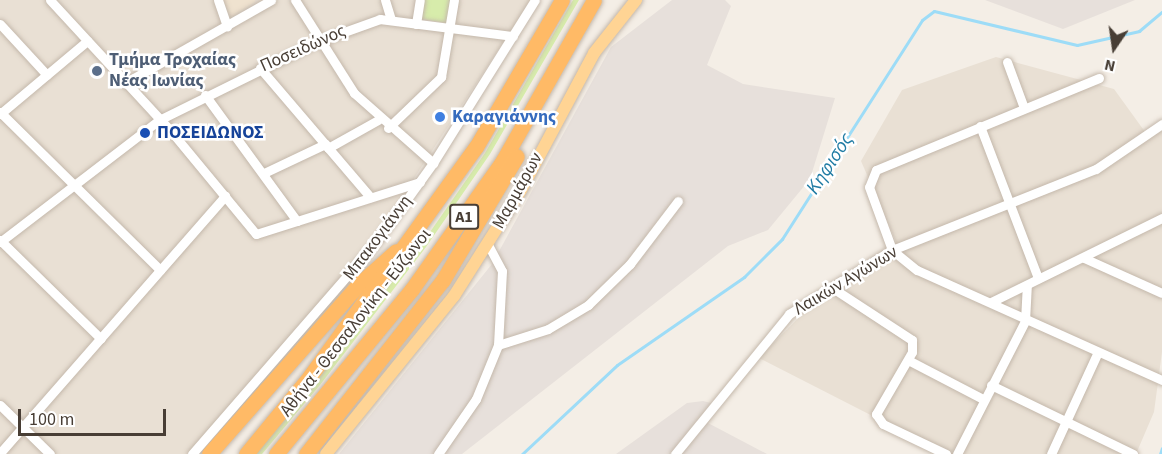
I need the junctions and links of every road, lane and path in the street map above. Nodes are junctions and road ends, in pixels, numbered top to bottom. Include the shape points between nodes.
1 (50, 0) edge
2 (218, 0) edge
3 (271, 0) edge
4 (295, 0) edge
5 (385, 0) edge
6 (420, 0) edge
7 (453, 0) edge
8 (535, 0) edge
9 (562, 0) edge
10 (594, 0) edge
11 (637, 2) edge
12 (391, 20) junction
13 (0, 24) edge
14 (416, 24) junction
15 (227, 26) junction
16 (449, 29) junction
17 (513, 36) junction
18 (87, 40) junction
19 (319, 41) junction
20 (1007, 62) dead end
21 (560, 63) junction
22 (260, 68) junction
23 (47, 75) junction
24 (1099, 78) dead end
25 (125, 83) junction
26 (206, 95) junction
27 (1024, 108) junction
28 (0, 113) edge
29 (159, 120) junction
30 (378, 120) junction
31 (980, 126) junction
32 (1161, 126) edge
33 (388, 128) junction
34 (327, 146) junction
35 (433, 163) junction
36 (264, 173) junction
37 (420, 182) junction
38 (72, 186) junction
39 (225, 196) junction
40 (370, 197) junction
41 (678, 201) dead end
42 (1007, 206) junction
43 (1162, 218) edge
44 (297, 221) junction
45 (412, 238) junction
46 (0, 241) edge
47 (488, 245) junction
48 (1109, 247) junction
49 (892, 250) junction
50 (1084, 258) junction
51 (1110, 268) junction
52 (160, 270) junction
53 (1038, 278) junction
54 (1027, 286) junction
55 (831, 287) junction
56 (1162, 293) edge
57 (991, 302) junction
58 (1025, 321) junction
59 (101, 339) junction
60 (498, 345) junction
61 (1098, 352) junction
62 (908, 360) junction
63 (1162, 380) edge
64 (991, 385) junction
65 (983, 399) junction
66 (0, 405) edge
67 (1067, 421) junction
68 (23, 427) junction
69 (0, 453) edge
70 (50, 454) edge
71 (192, 454) edge
72 (209, 454) edge
73 (246, 454) edge
74 (276, 454) edge
75 (306, 454) edge
76 (326, 454) edge
77 (438, 454) edge
78 (675, 454) edge
79 (946, 454) edge
80 (957, 454) edge
81 (1051, 454) edge
82 (1133, 454) edge

1 - 18 street
2 - 15 street
3 - 15 street
4 - 19 street
5 - 12 street
6 - 14 street
7 - 16 street
8 - 17 street, Μπακογιάννη
9 - 45 highway, Αθήνα - Θεσσαλονίκη - Εύζωνοι / Α1 via 476,147
10 - 21 highway, Αθήνα - Θεσσαλονίκη - Εύζωνοι / Α1
11 - 47 main road, Μαρμάρων via 594,52
12 - 14 street, Ποσειδώνος
12 - 19 street, Ποσειδώνος via 372,20
13 - 23 street
14 - 16 street, Ποσειδώνος
15 - 25 street
16 - 17 street, Ποσειδώνος
16 - 33 street via 441,77
17 - 35 street, Μπακογιάννη
18 - 23 street
18 - 25 street
19 - 22 street, Ποσειδώνος
19 - 30 street
20 - 27 street
21 - 74 highway, Αθήνα - Θεσσαλονίκη - Εύζωνοι / Α1 via 502,162 436,255
21 - 75 highway via 533,127 443,280
22 - 26 street, Ποσειδώνος
22 - 34 street
23 - 28 street
24 - 27 street
25 - 29 street
26 - 29 street, Ποσειδώνος
26 - 36 street
27 - 31 street
28 - 38 street
29 - 38 street, Ποσειδώνος
29 - 39 street
30 - 33 street
30 - 34 street
31 - 42 street
31 - 49 street via 876,170 869,187
32 - 42 street, Λαικών Αγώνων via 1096,169
33 - 35 street
34 - 36 street
34 - 40 street
35 - 37 street, Μπακογιάννη
36 - 44 street
37 - 40 street
37 - 71 street, Μπακογιάννη via 328,302
38 - 46 street, Ποσειδώνος
38 - 52 street
39 - 44 street via 256,234
39 - 52 street
40 - 44 street
41 - 60 street via 630,264 588,305 548,329
42 - 49 street, Λαικών Αγώνων
42 - 53 street
43 - 48 street
45 - 72 highway via 360,283
45 - 73 highway, Αθήνα - Θεσσαλονίκη - Εύζωνοι / Α1
46 - 59 street
47 - 60 street, Μαρμάρων via 502,271
47 - 76 main road via 407,359
48 - 50 street
48 - 51 street
49 - 55 street, Λαικών Αγώνων
49 - 57 street via 917,270
50 - 51 street
50 - 53 street
51 - 56 street
52 - 59 street
53 - 54 street
54 - 57 street
54 - 58 street
55 - 62 street via 914,344
55 - 78 street, Λαικών Αγώνων via 789,314
57 - 58 street
58 - 61 street
58 - 64 street
59 - 68 street
60 - 77 street, Μαρμάρων via 476,399
61 - 63 street
61 - 67 street
62 - 65 street
62 - 79 street via 876,414 883,424
64 - 65 street
64 - 67 street
65 - 80 street
66 - 68 street
67 - 81 street
67 - 82 street
68 - 69 street
68 - 70 street

